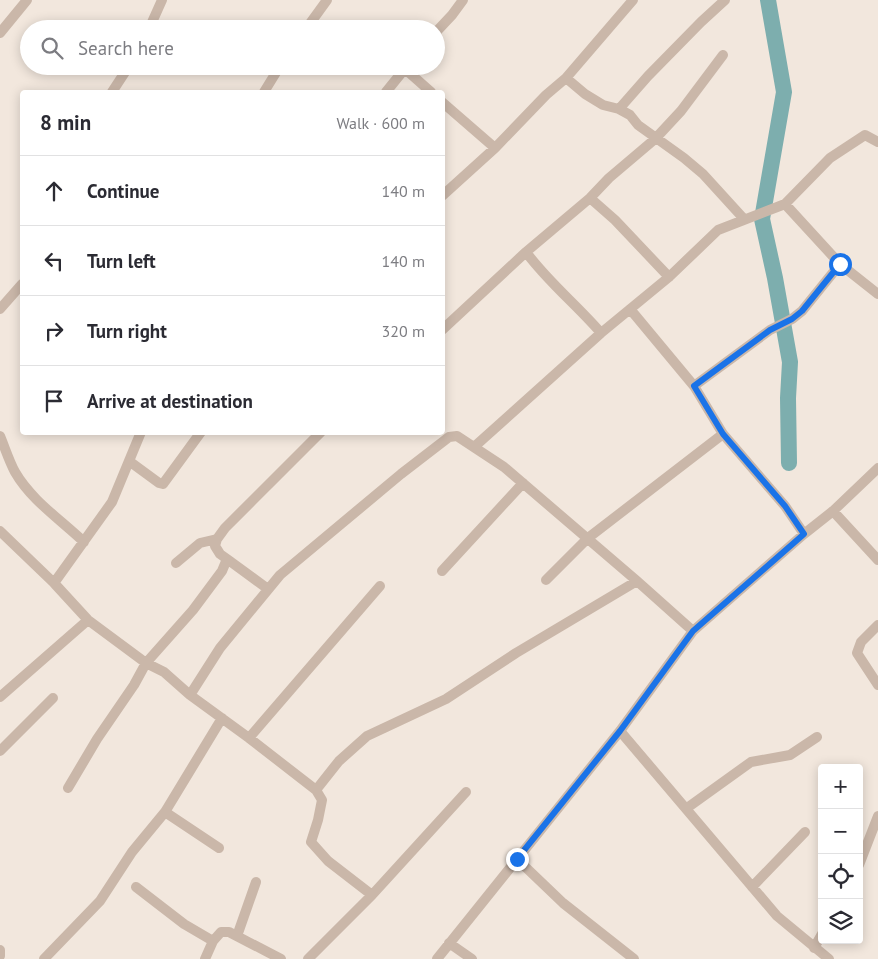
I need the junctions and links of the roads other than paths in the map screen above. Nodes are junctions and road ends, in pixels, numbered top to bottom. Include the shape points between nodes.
1 (28, 0) edge
2 (162, 0) edge
3 (326, 0) edge
4 (463, 0) edge
5 (633, 0) edge
6 (725, 0) edge
7 (153, 20) edge
8 (312, 20) edge
9 (445, 22) edge
10 (0, 33) edge
11 (723, 56) dead end
12 (123, 75) edge
13 (274, 75) edge
14 (400, 75) edge
15 (414, 75) edge
16 (566, 78) junction
17 (113, 90) edge
18 (265, 90) edge
19 (388, 90) edge
20 (430, 90) edge
21 (445, 105) edge
22 (619, 109) junction
23 (656, 139) junction
24 (878, 142) edge
25 (495, 148) junction
26 (445, 193) edge
27 (590, 198) junction
28 (785, 204) junction
29 (744, 219) junction
30 (526, 252) junction
31 (840, 264) junction
32 (669, 277) junction
33 (20, 286) edge
34 (878, 294) edge
35 (630, 309) junction
36 (0, 310) edge
37 (445, 327) edge
38 (602, 333) junction
39 (694, 386) junction
40 (723, 434) junction
41 (140, 435) edge
42 (199, 435) edge
43 (318, 435) edge
44 (0, 436) edge
45 (474, 447) junction
46 (129, 461) junction
47 (878, 468) edge
48 (523, 483) junction
49 (833, 511) junction
50 (1, 532) edge
51 (804, 534) junction
52 (588, 538) junction
53 (217, 539) junction
54 (84, 542) junction
55 (227, 560) junction
56 (878, 560) edge
57 (176, 564) dead end
58 (442, 572) dead end
59 (546, 580) dead end
60 (638, 581) junction
61 (54, 583) junction
62 (380, 586) dead end
63 (268, 589) junction
64 (88, 620) junction
65 (878, 625) edge
66 (693, 631) junction
67 (146, 663) junction
68 (878, 686) edge
69 (190, 696) junction
70 (0, 697) edge
71 (53, 698) dead end
72 (222, 718) junction
73 (620, 731) junction
74 (816, 737) dead end
75 (249, 738) junction
76 (0, 752) edge
77 (68, 788) dead end
78 (316, 790) junction
79 (466, 792) dead end
80 (688, 808) junction
81 (165, 812) junction
82 (878, 816) edge
83 (805, 832) dead end
84 (219, 848) dead end
85 (863, 855) edge
86 (517, 859) junction
87 (256, 882) dead end
88 (136, 887) dead end
89 (752, 887) junction
90 (372, 895) junction
91 (237, 936) junction
92 (213, 941) junction
93 (818, 941) edge
94 (449, 943) junction
95 (814, 948) junction
96 (0, 950) edge
97 (0, 956) edge
98 (44, 959) edge
99 (204, 959) edge
100 (281, 959) edge
101 (308, 959) edge
102 (437, 959) edge
103 (472, 959) edge
104 (634, 959) edge
105 (829, 959) edge

1 - 10 street
2 - 7 street
3 - 8 street
4 - 9 street
5 - 16 street
6 - 22 street
11 - 23 street
12 - 17 street
13 - 18 street
14 - 19 street
15 - 20 street
16 - 22 street via 603,105
16 - 25 street
21 - 25 street
22 - 23 street
23 - 27 street
23 - 29 street via 703,174
24 - 28 street via 865,135 830,158
25 - 26 street
27 - 30 street
27 - 32 street
28 - 29 street
28 - 31 street
29 - 32 street via 718,230
30 - 37 street
30 - 38 street via 540,271
31 - 34 street
31 - 39 street via 802,311 770,330
32 - 35 street
33 - 36 street
35 - 38 street
35 - 39 street
38 - 45 street
39 - 40 street
40 - 51 street via 785,506
40 - 52 street
41 - 46 street
42 - 46 street via 163,484
43 - 53 street
44 - 54 street via 14,470 31,494
45 - 48 street
45 - 63 street via 457,436 449,437 280,575
46 - 54 street via 112,502
47 - 49 street
48 - 52 street
48 - 58 street
49 - 51 street
49 - 56 street
50 - 61 street
51 - 66 street
52 - 59 street
52 - 60 street
53 - 55 street via 215,546
53 - 57 street via 200,543
54 - 61 street
55 - 63 street
55 - 67 street via 193,610
60 - 66 street
60 - 78 street via 516,653 446,699 367,736 339,761
61 - 64 street
62 - 75 street
63 - 69 street via 220,648
64 - 67 street
64 - 70 street
65 - 68 street via 861,642 857,653
66 - 73 street
67 - 69 street via 164,672
67 - 77 street
69 - 72 street
71 - 76 street
72 - 75 street
72 - 81 street
73 - 80 street
73 - 86 street
74 - 80 street via 790,754 751,762
75 - 78 street
78 - 90 street via 322,800 311,842 328,861
79 - 90 street
80 - 89 street
81 - 84 street
81 - 98 street via 132,852 100,901
82 - 85 street
83 - 89 street
86 - 94 street
86 - 104 street via 563,903
87 - 91 street
88 - 92 street via 184,924
89 - 95 street via 777,916
90 - 101 street
91 - 92 street via 221,932
91 - 100 street
92 - 99 street
93 - 95 street
94 - 102 street
94 - 103 street
95 - 105 street
96 - 97 street

